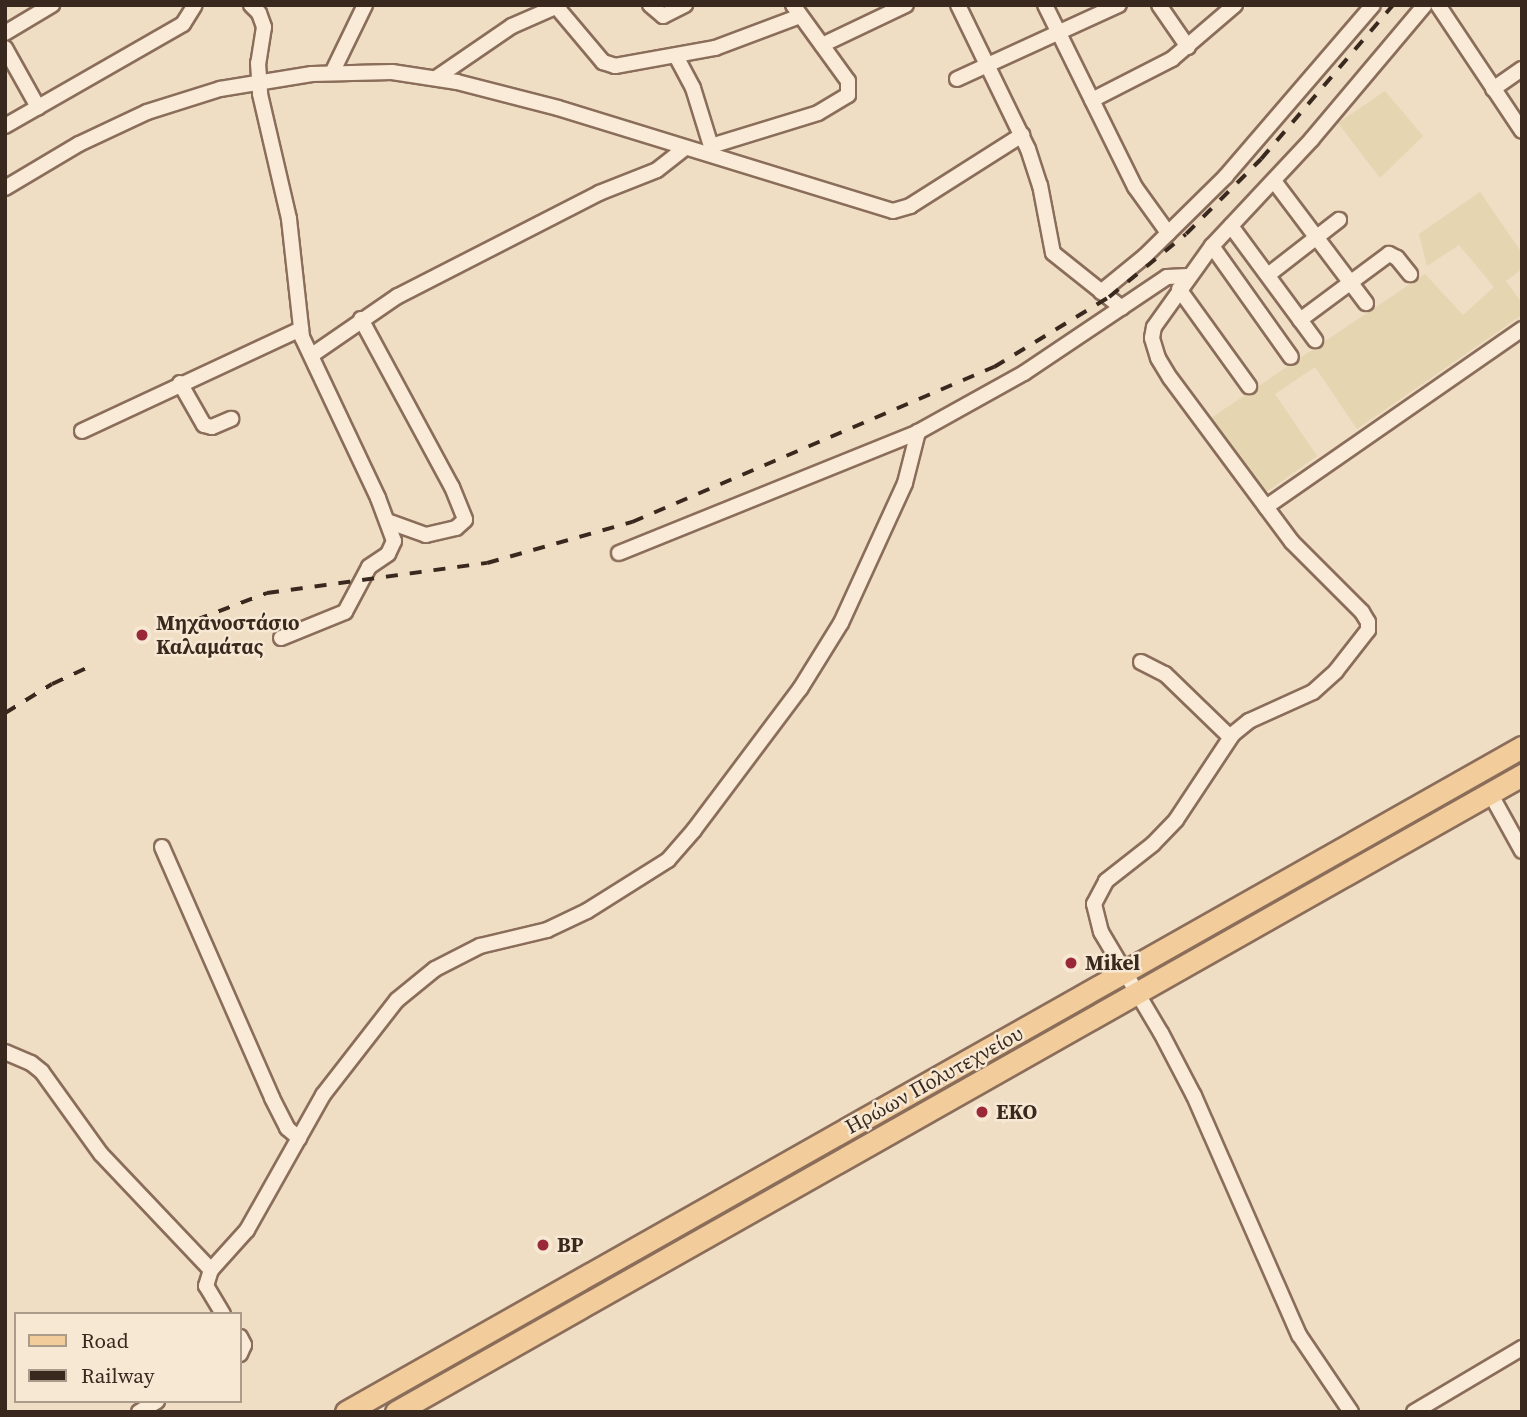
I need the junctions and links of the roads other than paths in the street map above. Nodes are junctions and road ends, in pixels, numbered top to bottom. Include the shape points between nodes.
1 (52, 5) edge
2 (195, 5) edge
3 (251, 5) edge
4 (365, 5) edge
5 (650, 5) edge
6 (685, 5) edge
7 (906, 5) edge
8 (958, 5) edge
9 (1045, 5) edge
10 (1119, 5) edge
11 (1159, 5) edge
12 (1235, 5) edge
13 (1373, 5) edge
14 (1425, 5) edge
15 (1438, 5) edge
16 (557, 6) edge
17 (796, 11) edge
18 (1059, 32) junction
19 (5, 33) edge
20 (822, 45) junction
21 (1188, 47) junction
22 (5, 48) edge
23 (676, 56) junction
24 (987, 65) junction
25 (1522, 69) edge
26 (332, 73) junction
27 (436, 78) junction
28 (957, 79) dead end
29 (258, 82) junction
30 (1493, 89) junction
31 (1092, 100) junction
32 (38, 107) junction
33 (5, 126) edge
34 (1522, 131) edge
35 (1022, 135) junction
36 (685, 148) junction
37 (710, 150) junction
38 (1274, 181) junction
39 (5, 188) edge
40 (1339, 220) dead end
41 (1231, 226) junction
42 (1168, 233) junction
43 (1317, 237) junction
44 (1212, 246) junction
45 (1409, 274) dead end
46 (1268, 275) junction
47 (1183, 283) junction
48 (1350, 283) junction
49 (1101, 292) junction
50 (1366, 303) dead end
51 (1122, 308) junction
52 (361, 319) junction
53 (1300, 320) junction
54 (300, 329) junction
55 (1522, 329) edge
56 (1315, 340) dead end
57 (312, 355) junction
58 (1291, 357) dead end
59 (180, 383) junction
60 (1250, 386) dead end
61 (231, 419) dead end
62 (82, 431) dead end
63 (918, 432) junction
64 (1266, 507) junction
65 (387, 521) junction
66 (619, 553) dead end
67 (281, 638) dead end
68 (1141, 662) dead end
69 (1230, 737) junction
70 (1522, 747) edge
71 (1522, 775) edge
72 (1490, 793) junction
73 (162, 847) dead end
74 (1522, 851) edge
75 (1124, 973) junction
76 (1136, 992) junction
77 (5, 1052) edge
78 (299, 1139) junction
79 (211, 1270) junction
80 (222, 1312) edge
81 (1522, 1348) edge
82 (155, 1403) edge
83 (139, 1412) edge
84 (346, 1412) edge
85 (396, 1412) edge
86 (1351, 1412) edge
87 (1414, 1412) edge

1 - 19 street
2 - 32 street via 183,24
3 - 29 street via 264,27
4 - 26 street
5 - 6 street via 663,16
7 - 20 street
8 - 24 street
9 - 18 street
10 - 18 street
11 - 21 street
12 - 21 street
13 - 42 street via 1235,166
14 - 38 street
15 - 30 street
16 - 23 street via 609,65
16 - 27 street via 512,26
17 - 20 street
17 - 23 street via 715,48
18 - 24 street
18 - 31 street
20 - 37 street via 849,83 850,92 842,102
21 - 31 street via 1150,72
22 - 32 street
23 - 37 street via 691,82
24 - 28 street
24 - 35 street
25 - 30 street
26 - 27 street
26 - 29 street
27 - 36 street via 537,101
29 - 39 street via 146,112 79,144
29 - 54 street via 292,233
30 - 34 street
31 - 42 street via 1135,187
32 - 33 street
35 - 37 street via 898,211 879,209
35 - 49 street via 1040,185 1052,253
36 - 37 street
36 - 52 street via 657,170 599,193
38 - 41 street
38 - 43 street
40 - 43 street
41 - 44 street
41 - 46 street
42 - 49 street
43 - 46 street
43 - 48 street
44 - 47 street
44 - 58 street
45 - 48 street via 1389,254
46 - 53 street
47 - 51 street via 1167,277
47 - 60 street
47 - 64 street via 1154,327 1158,358
48 - 50 street
48 - 53 street
49 - 51 street
51 - 63 street via 1002,387
52 - 57 street
52 - 65 street via 452,486 465,520 456,528 426,536
53 - 56 street
54 - 57 street
54 - 59 street
55 - 64 street
57 - 65 street
59 - 61 street via 204,425 212,427
59 - 62 street
63 - 66 street
63 - 78 street via 905,482 841,623 800,689 673,856 564,923 493,941 413,985 331,1083
64 - 69 street via 1292,542 1362,612 1368,631 1313,692 1249,721
65 - 67 street via 393,547 369,567 345,612
68 - 69 street via 1165,674
69 - 75 street via 1170,827 1098,892 1094,904 1097,925
70 - 75 main road, Ηρώων Πολυτεχνείου
71 - 72 main road, Ηρώων Πολυτεχνείου
72 - 74 street
72 - 76 main road, Ηρώων Πολυτεχνείου
73 - 78 street via 272,1098
75 - 76 street
75 - 84 main road, Ηρώων Πολυτεχνείου
76 - 85 main road, Ηρώων Πολυτεχνείου
76 - 86 street via 1194,1096 1299,1335
77 - 79 street via 42,1072 101,1154
78 - 79 street via 247,1230
79 - 80 street via 206,1286
81 - 87 street
82 - 83 street

